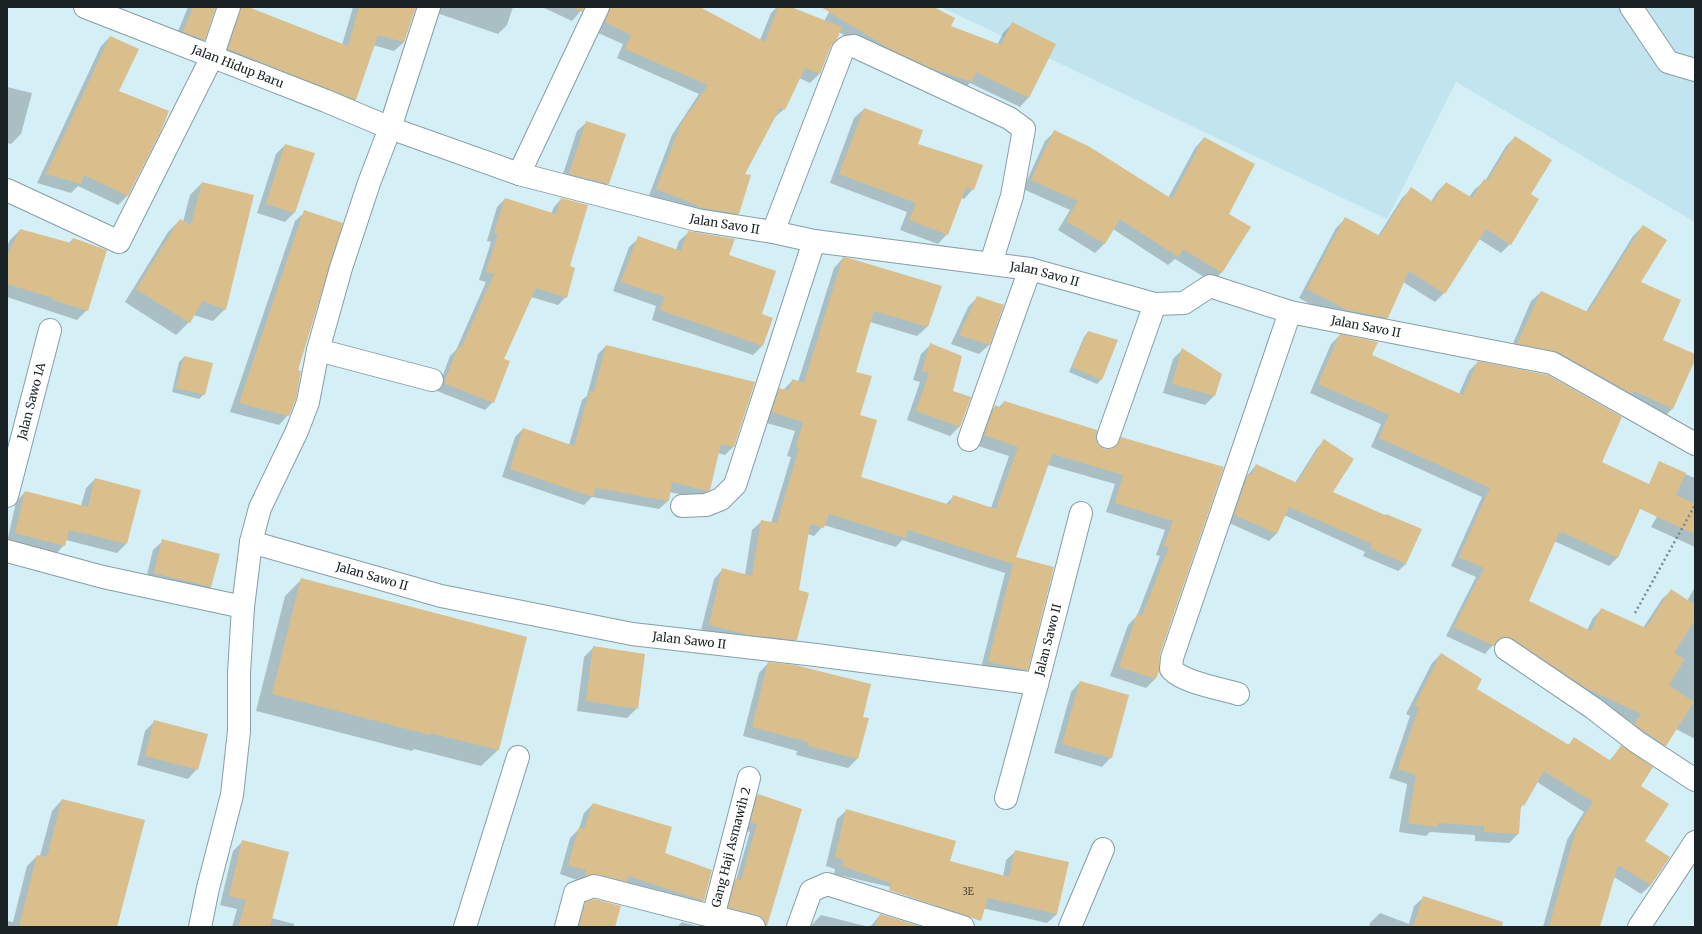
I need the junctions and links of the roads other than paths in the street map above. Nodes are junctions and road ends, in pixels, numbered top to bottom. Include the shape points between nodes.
1 (85, 7) edge
2 (229, 7) edge
3 (428, 7) edge
4 (598, 7) edge
5 (1630, 7) edge
6 (212, 57) junction
7 (1695, 70) edge
8 (392, 120) junction
9 (519, 174) junction
10 (7, 190) edge
11 (773, 232) junction
12 (814, 241) junction
13 (991, 263) junction
14 (1030, 269) junction
15 (1155, 304) junction
16 (1290, 312) junction
17 (50, 330) dead end
18 (318, 350) junction
19 (432, 380) dead end
20 (1108, 437) dead end
21 (969, 440) dead end
22 (1695, 444) edge
23 (7, 496) edge
24 (682, 506) dead end
25 (1081, 513) dead end
26 (251, 542) junction
27 (7, 551) edge
28 (243, 607) junction
29 (1506, 649) dead end
30 (1037, 684) junction
31 (1238, 694) dead end
32 (518, 757) dead end
33 (749, 778) dead end
34 (1695, 780) edge
35 (1006, 798) dead end
36 (1695, 842) edge
37 (1103, 849) dead end
38 (713, 917) junction
39 (200, 927) edge
40 (465, 927) edge
41 (566, 927) edge
42 (754, 927) edge
43 (798, 927) edge
44 (963, 927) edge
45 (1070, 927) edge
46 (1640, 927) edge

1 - 6 street, Jalan Hidup Baru
2 - 6 street
3 - 8 street
4 - 9 street
5 - 7 street via 1668,62
6 - 8 street, Jalan Hidup Baru via 326,101
6 - 10 street via 119,242
8 - 9 street, Jalan Savo II
8 - 18 street via 341,268
9 - 11 street, Jalan Savo II via 697,220
11 - 12 street, Jalan Savo II
11 - 13 street via 843,50 854,46 1009,118 1024,129 1012,196
12 - 13 street, Jalan Savo II
12 - 24 street via 735,485 721,500 706,505
13 - 14 street, Jalan Savo II
14 - 15 street, Jalan Savo II
14 - 21 street
15 - 16 street, Jalan Savo II via 1184,303 1210,286
15 - 20 street
16 - 22 street, Jalan Savo II via 1552,363
16 - 31 street via 1171,663 1171,669 1176,675
17 - 23 street, Jalan Sawo 1A
18 - 19 street
18 - 26 street via 308,402 298,431 260,508
25 - 30 street, Jalan Sawo II
26 - 28 street
26 - 30 street, Jalan Sawo II via 441,596 632,634
27 - 28 street via 103,577
28 - 39 street via 239,731 232,795
29 - 34 street
30 - 35 street
32 - 40 street
33 - 38 street, Gang Haji Asmawih 2
36 - 46 street
37 - 45 street
38 - 41 street via 594,886 576,893
38 - 42 street
43 - 44 street via 811,892 827,884

